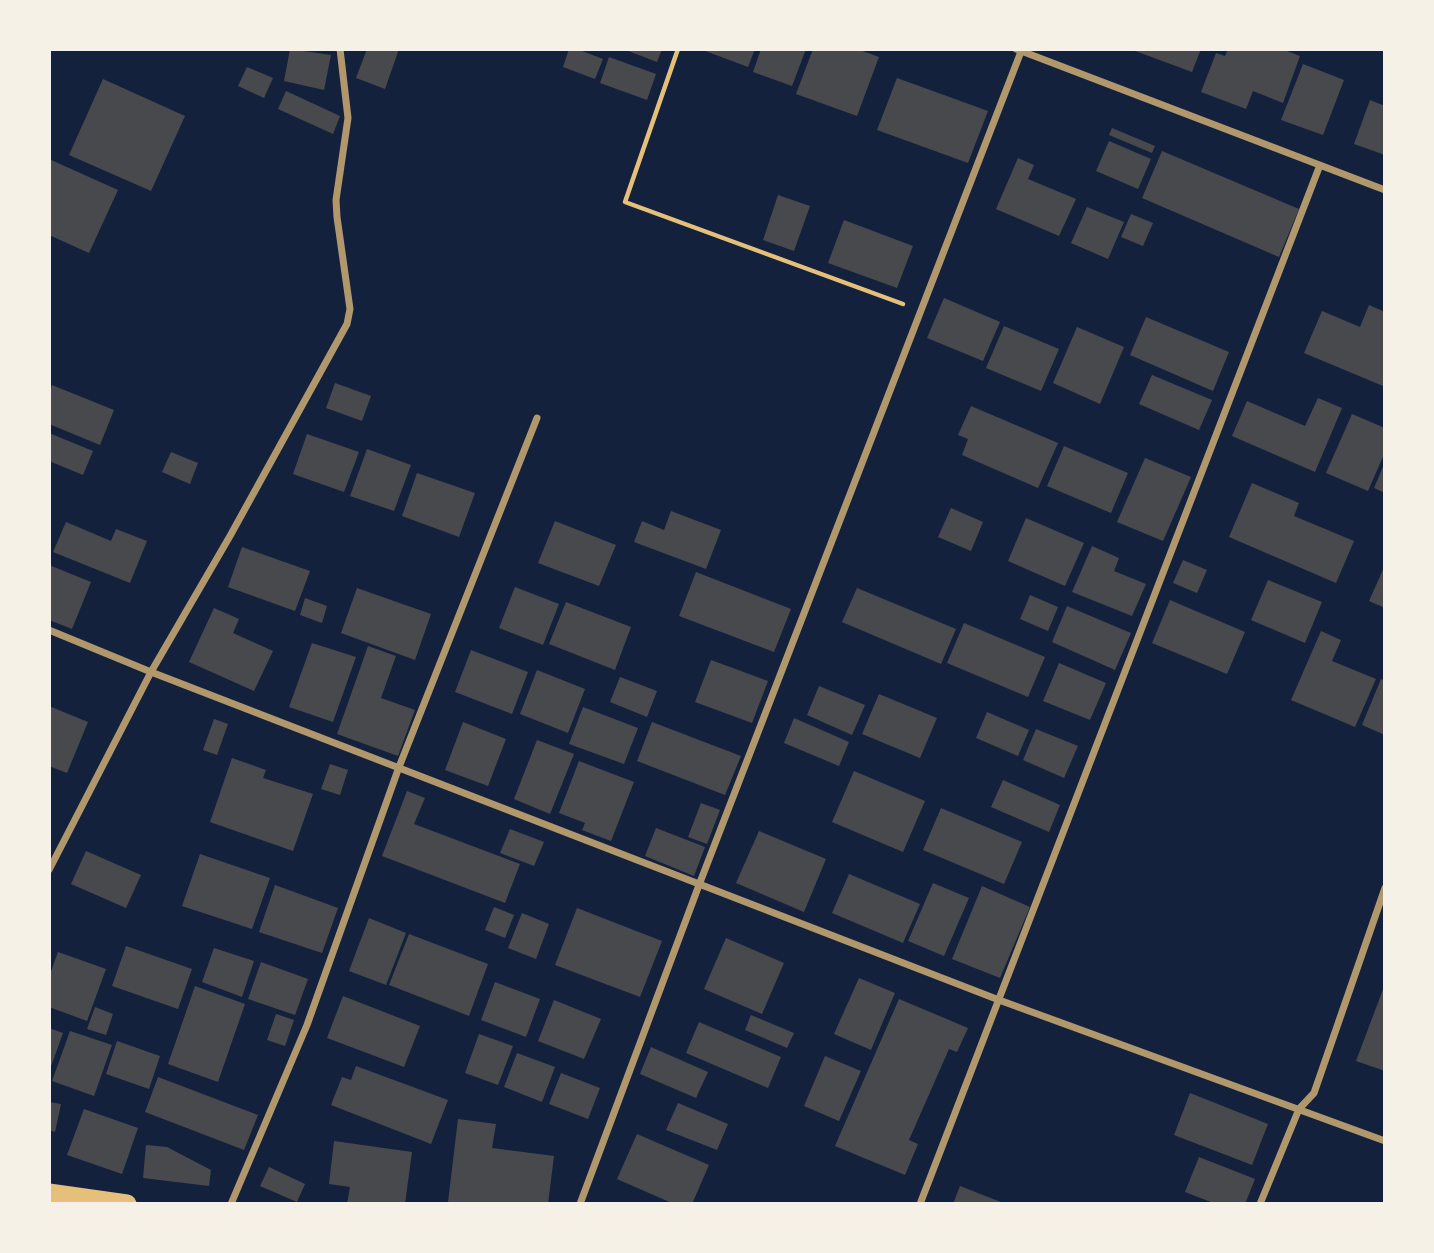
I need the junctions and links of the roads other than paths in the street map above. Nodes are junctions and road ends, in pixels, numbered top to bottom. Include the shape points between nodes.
1 (340, 49) edge
2 (1020, 50) edge
3 (1320, 164) junction
4 (1385, 190) edge
5 (537, 418) dead end
6 (49, 631) edge
7 (151, 672) junction
8 (399, 766) junction
9 (49, 870) edge
10 (699, 885) junction
11 (1385, 888) edge
12 (999, 1000) junction
13 (1299, 1109) junction
14 (1385, 1141) edge
15 (49, 1193) edge
16 (127, 1204) edge
17 (231, 1204) edge
18 (580, 1204) edge
19 (920, 1204) edge
20 (1260, 1204) edge

1 - 7 street via 348,118 336,200 350,309 347,324
2 - 3 street
2 - 10 street
3 - 4 street
3 - 12 street
5 - 8 street
6 - 7 street
7 - 8 street
7 - 9 street
8 - 10 street
8 - 17 street via 307,1024
10 - 12 street
10 - 18 street
11 - 13 street via 1314,1093
12 - 13 street
12 - 19 street
13 - 14 street
13 - 20 street
15 - 16 highway

